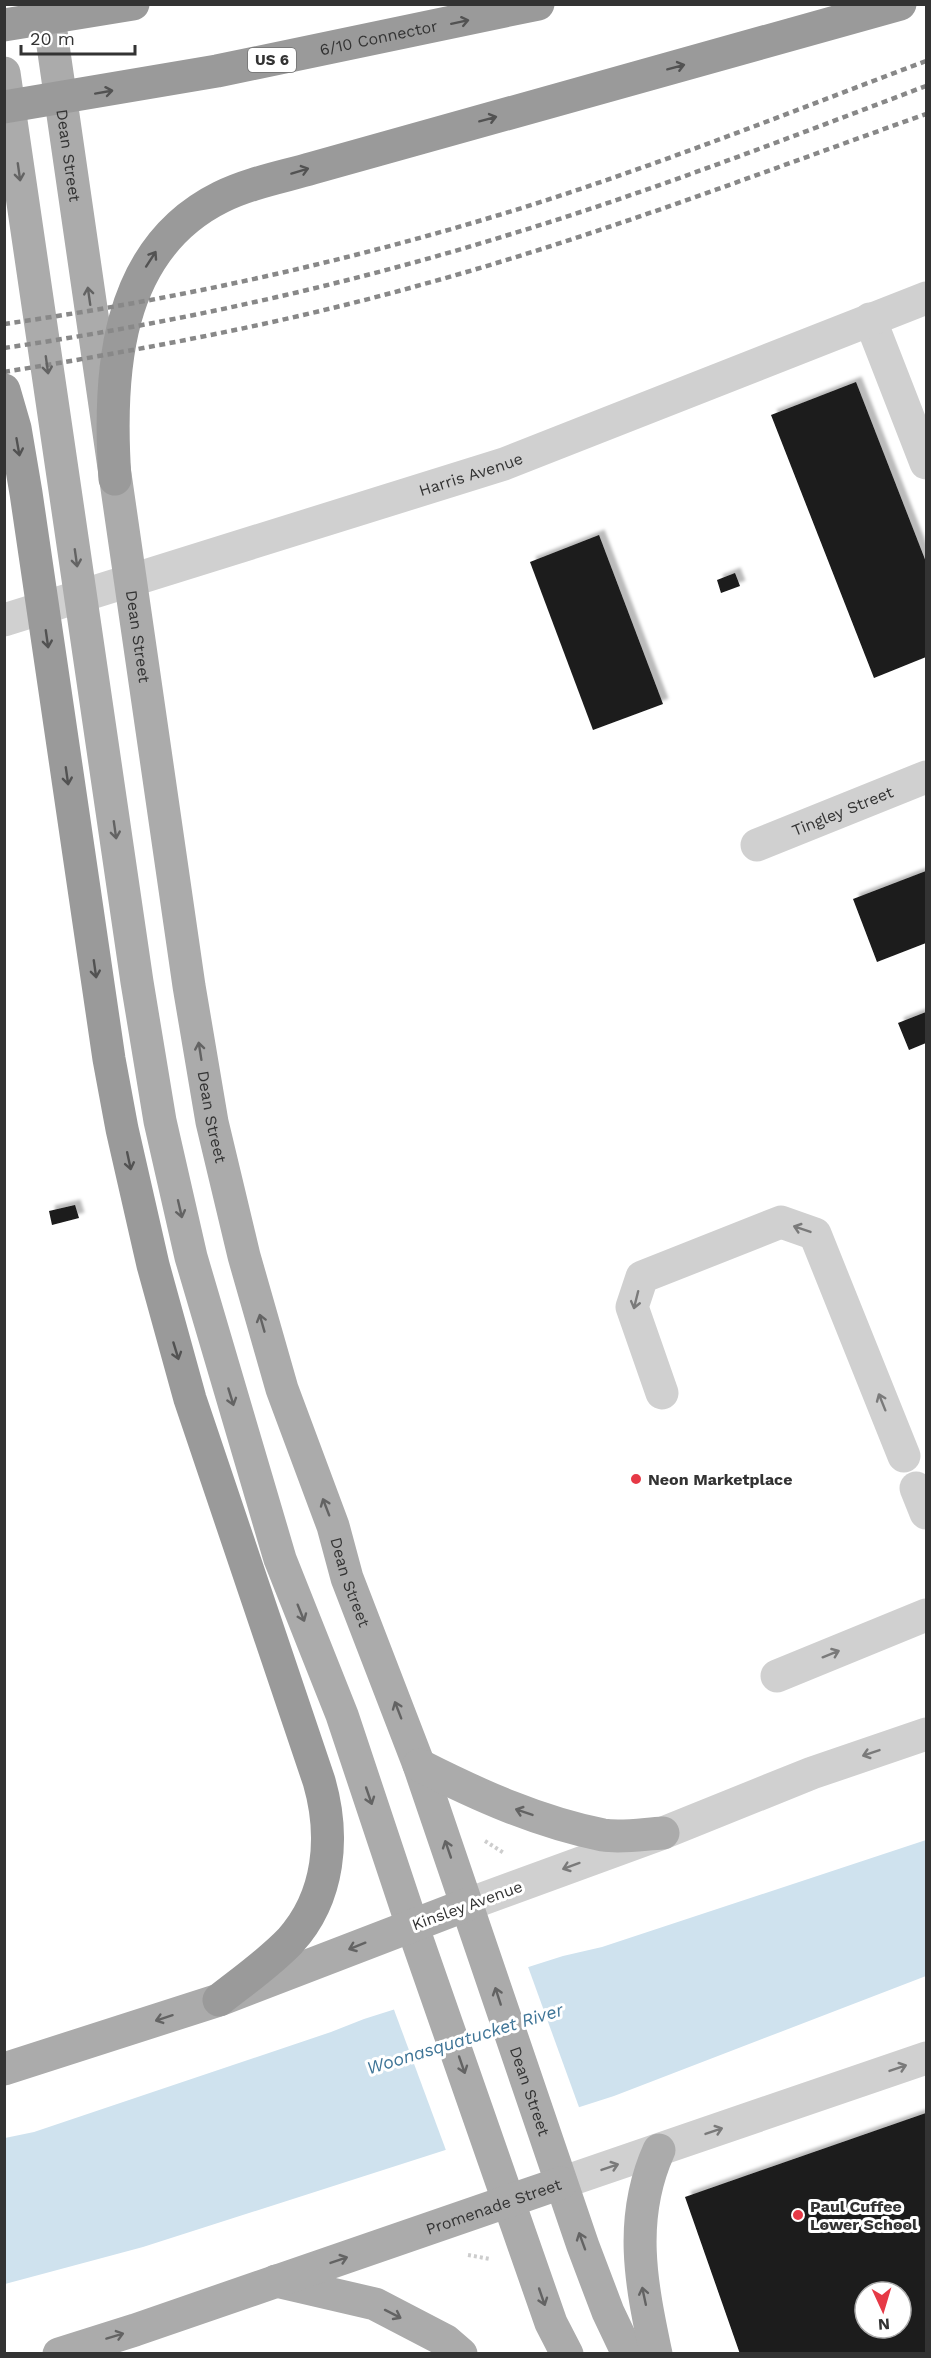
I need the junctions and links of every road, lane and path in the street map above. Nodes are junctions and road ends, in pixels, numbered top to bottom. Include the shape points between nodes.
1 (45, 4) edge
2 (133, 4) edge
3 (538, 4) edge
4 (900, 4) edge
5 (4, 18) edge
6 (4, 25) edge
7 (4, 73) edge
8 (4, 107) edge
9 (927, 298) edge
10 (870, 319) junction
11 (4, 390) edge
12 (927, 463) edge
13 (116, 479) junction
14 (4, 620) edge
15 (927, 777) edge
16 (757, 845) dead end
17 (658, 1381) dead end
18 (904, 1456) dead end
19 (927, 1615) edge
20 (777, 1676) dead end
21 (927, 1734) edge
22 (420, 1765) junction
23 (663, 1833) junction
24 (482, 1840) dead end
25 (506, 1854) dead end
26 (466, 1905) junction
27 (412, 1925) junction
28 (219, 2000) junction
29 (927, 2058) edge
30 (4, 2069) edge
31 (659, 2150) junction
32 (561, 2183) junction
33 (510, 2202) junction
34 (276, 2281) junction
35 (59, 2354) edge
36 (461, 2354) edge
37 (567, 2354) edge
38 (628, 2354) edge
39 (656, 2354) edge

1 - 5 highway
13 -> 1 main road, Dean Street
2 - 6 highway
8 -> 3 highway, 6/10 Connector / US 6 via 229,69
13 -> 4 highway via 114,385 122,331 134,291 153,255 184,221 220,197
7 -> 27 main road via 160,1121 191,1257 280,1559 342,1715
9 - 10 street, Harris Avenue
10 - 12 street
10 - 14 street, Harris Avenue via 504,464
11 -> 28 highway via 23,473 122,1129 153,1265 190,1399 319,1781 328,1823 323,1878 302,1925 275,1955
22 -> 13 main road, Dean Street via 347,1578 333,1526 282,1389 244,1256 212,1122
15 - 16 street, Tingley Street
18 -> 17 street via 815,1234 781,1222 642,1277 632,1307
20 -> 19 street
21 -> 23 street, Kinsley Avenue via 812,1773
23 -> 22 main road via 605,1835 555,1822 497,1802
26 -> 22 main road, Dean Street
23 -> 26 street, Kinsley Avenue
24 - 25 path
26 - 27 main road, Kinsley Avenue
32 -> 26 main road, Dean Street
27 -> 28 main road, Kinsley Avenue
27 -> 33 main road
28 -> 30 main road, Kinsley Avenue
31 -> 29 street, Promenade Street
32 -> 31 street, Promenade Street
39 -> 31 main road via 642,2286 640,2239 649,2173
32 - 33 main road, Promenade Street
38 -> 32 main road, Dean Street via 608,2312
34 -> 33 main road, Promenade Street
33 -> 37 main road via 551,2323
35 -> 34 main road, Promenade Street
34 -> 36 main road via 375,2304 446,2341

